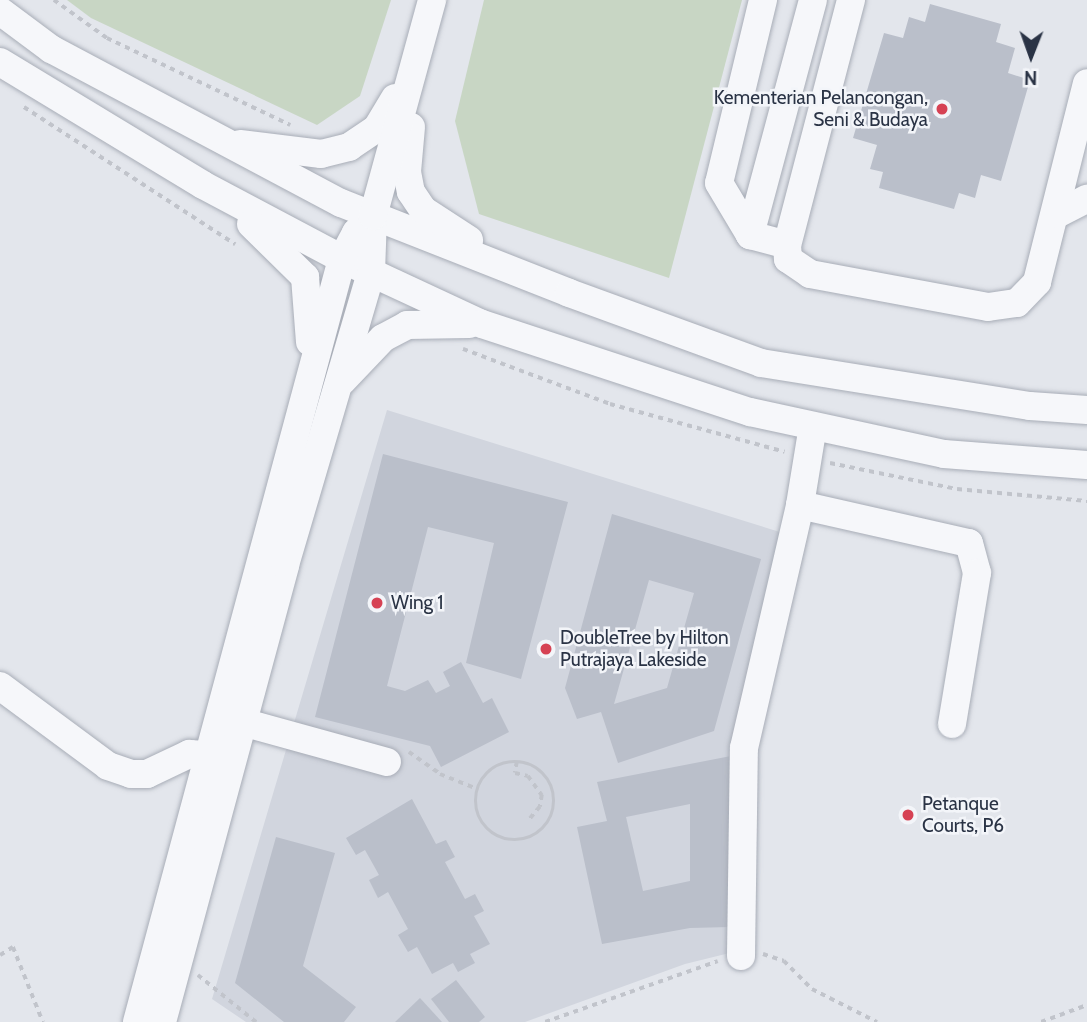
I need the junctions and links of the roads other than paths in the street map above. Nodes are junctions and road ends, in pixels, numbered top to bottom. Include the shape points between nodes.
1 (432, 0) edge
2 (763, 0) edge
3 (813, 0) edge
4 (851, 0) edge
5 (0, 11) edge
6 (0, 62) edge
7 (415, 65) junction
8 (1087, 83) edge
9 (219, 141) junction
10 (202, 185) junction
11 (1087, 200) edge
12 (1057, 214) junction
13 (373, 216) junction
14 (750, 235) junction
15 (786, 245) junction
16 (342, 259) junction
17 (371, 273) junction
18 (569, 293) junction
19 (482, 324) junction
20 (323, 386) junction
21 (1087, 401) edge
22 (1030, 406) junction
23 (1087, 410) edge
24 (813, 426) junction
25 (1087, 465) edge
26 (800, 505) junction
27 (0, 686) edge
28 (232, 720) junction
29 (952, 724) dead end
30 (211, 755) junction
31 (387, 762) dead end
32 (193, 856) junction
33 (741, 956) road end
34 (137, 1022) edge
35 (162, 1022) edge

1 - 7 street
2 - 14 street via 719,183
3 - 14 street
4 - 15 street
5 - 9 street via 51,49
6 - 10 street
7 - 9 street via 377,128 349,146 321,154
7 - 13 street
7 - 18 street via 407,172 411,192 423,210
8 - 12 street
9 - 13 street
10 - 16 street
10 - 20 street via 282,250 304,277
11 - 12 street
12 - 15 street via 1037,282 1017,303 1004,307 810,274 788,259
13 - 16 street via 356,233
13 - 17 street
13 - 18 street
14 - 15 street
16 - 17 street
16 - 20 street
17 - 19 street
17 - 20 street
18 - 22 street via 761,363
19 - 20 street via 407,325 383,338
19 - 24 street via 750,412
20 - 28 street
21 - 22 street
22 - 23 street
24 - 25 street via 944,454
24 - 26 street
26 - 29 street via 969,542 976,573
26 - 33 street via 744,748
27 - 30 street via 108,766 131,774 147,774 189,754
28 - 30 street
28 - 31 street
28 - 32 street
30 - 32 street
32 - 34 street
32 - 35 street

